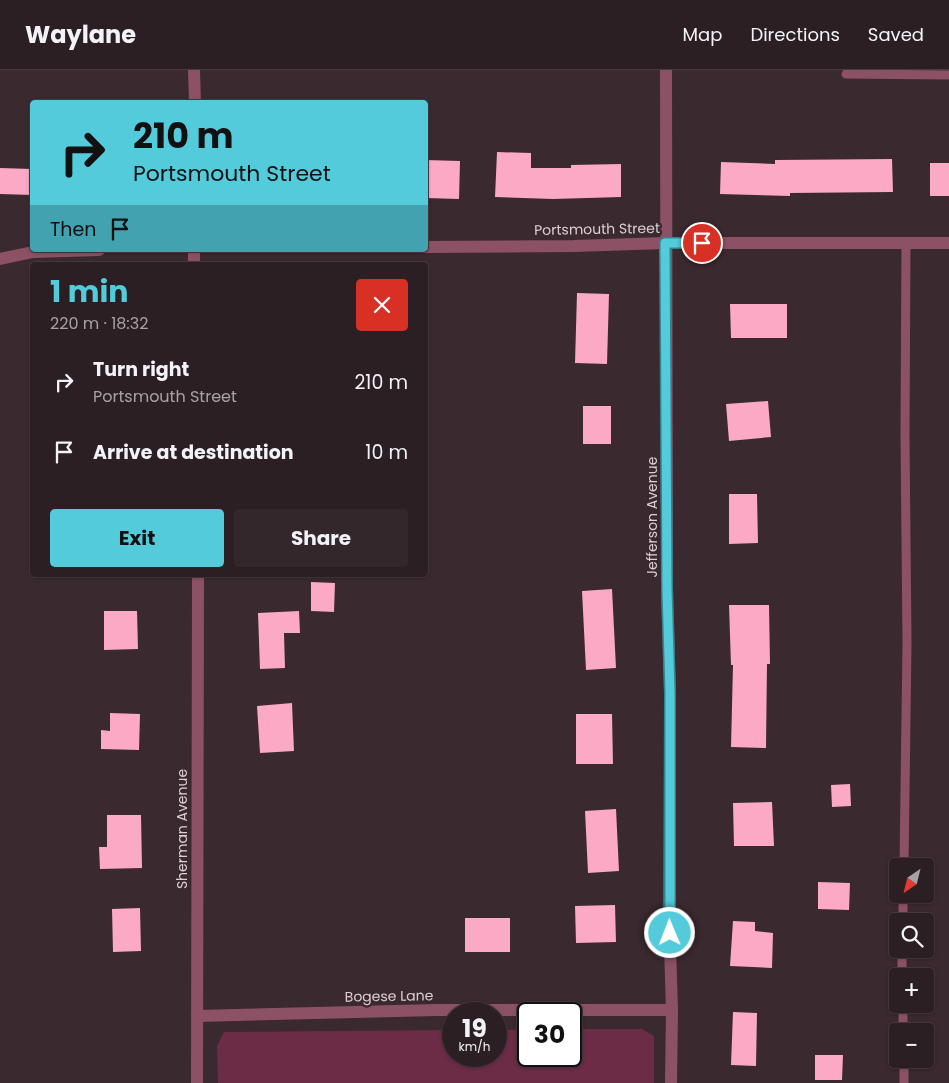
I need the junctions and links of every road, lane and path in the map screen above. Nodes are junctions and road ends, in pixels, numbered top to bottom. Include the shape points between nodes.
1 (194, 70) edge
2 (666, 70) edge
3 (846, 74) dead end
4 (949, 75) edge
5 (195, 100) edge
6 (665, 243) junction
7 (949, 243) edge
8 (906, 244) junction
9 (428, 246) edge
10 (33, 252) edge
11 (0, 258) edge
12 (198, 577) edge
13 (904, 858) edge
14 (672, 1010) junction
15 (197, 1016) junction
16 (904, 1068) edge
17 (197, 1083) edge
18 (671, 1083) edge
19 (904, 1083) edge

1 - 5 street
2 - 6 street, Jefferson Avenue
3 - 4 lane
6 - 8 street, Portsmouth Street
6 - 9 street, Portsmouth Street
6 - 14 street, Jefferson Avenue
7 - 8 street, Portsmouth Street
8 - 13 lane
10 - 11 street
12 - 15 street, Sherman Avenue
14 - 15 street, Bogese Lane via 436,1010
14 - 18 street, Jefferson Avenue
15 - 17 street, Sherman Avenue
16 - 19 lane

